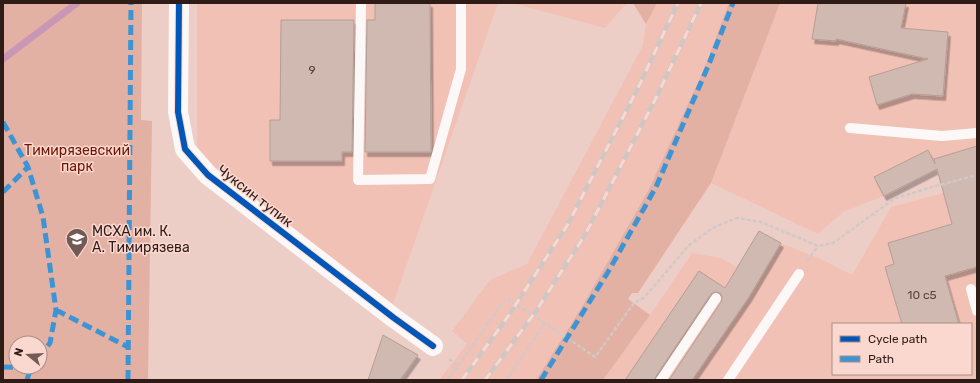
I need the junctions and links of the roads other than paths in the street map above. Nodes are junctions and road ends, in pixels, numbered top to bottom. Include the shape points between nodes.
1 (179, 3) edge
2 (361, 3) edge
3 (461, 3) edge
4 (850, 128) dead end
5 (977, 133) edge
6 (799, 274) dead end
7 (971, 289) dead end
8 (716, 298) dead end
9 (977, 311) edge
10 (433, 346) dead end
11 (661, 380) edge
12 (728, 380) edge

1 - 10 street, Чуксин тупик via 178,112 185,149 208,175
2 - 3 lane via 358,180 430,178 461,69
4 - 5 lane via 942,136
6 - 12 lane
7 - 9 lane
8 - 11 lane

